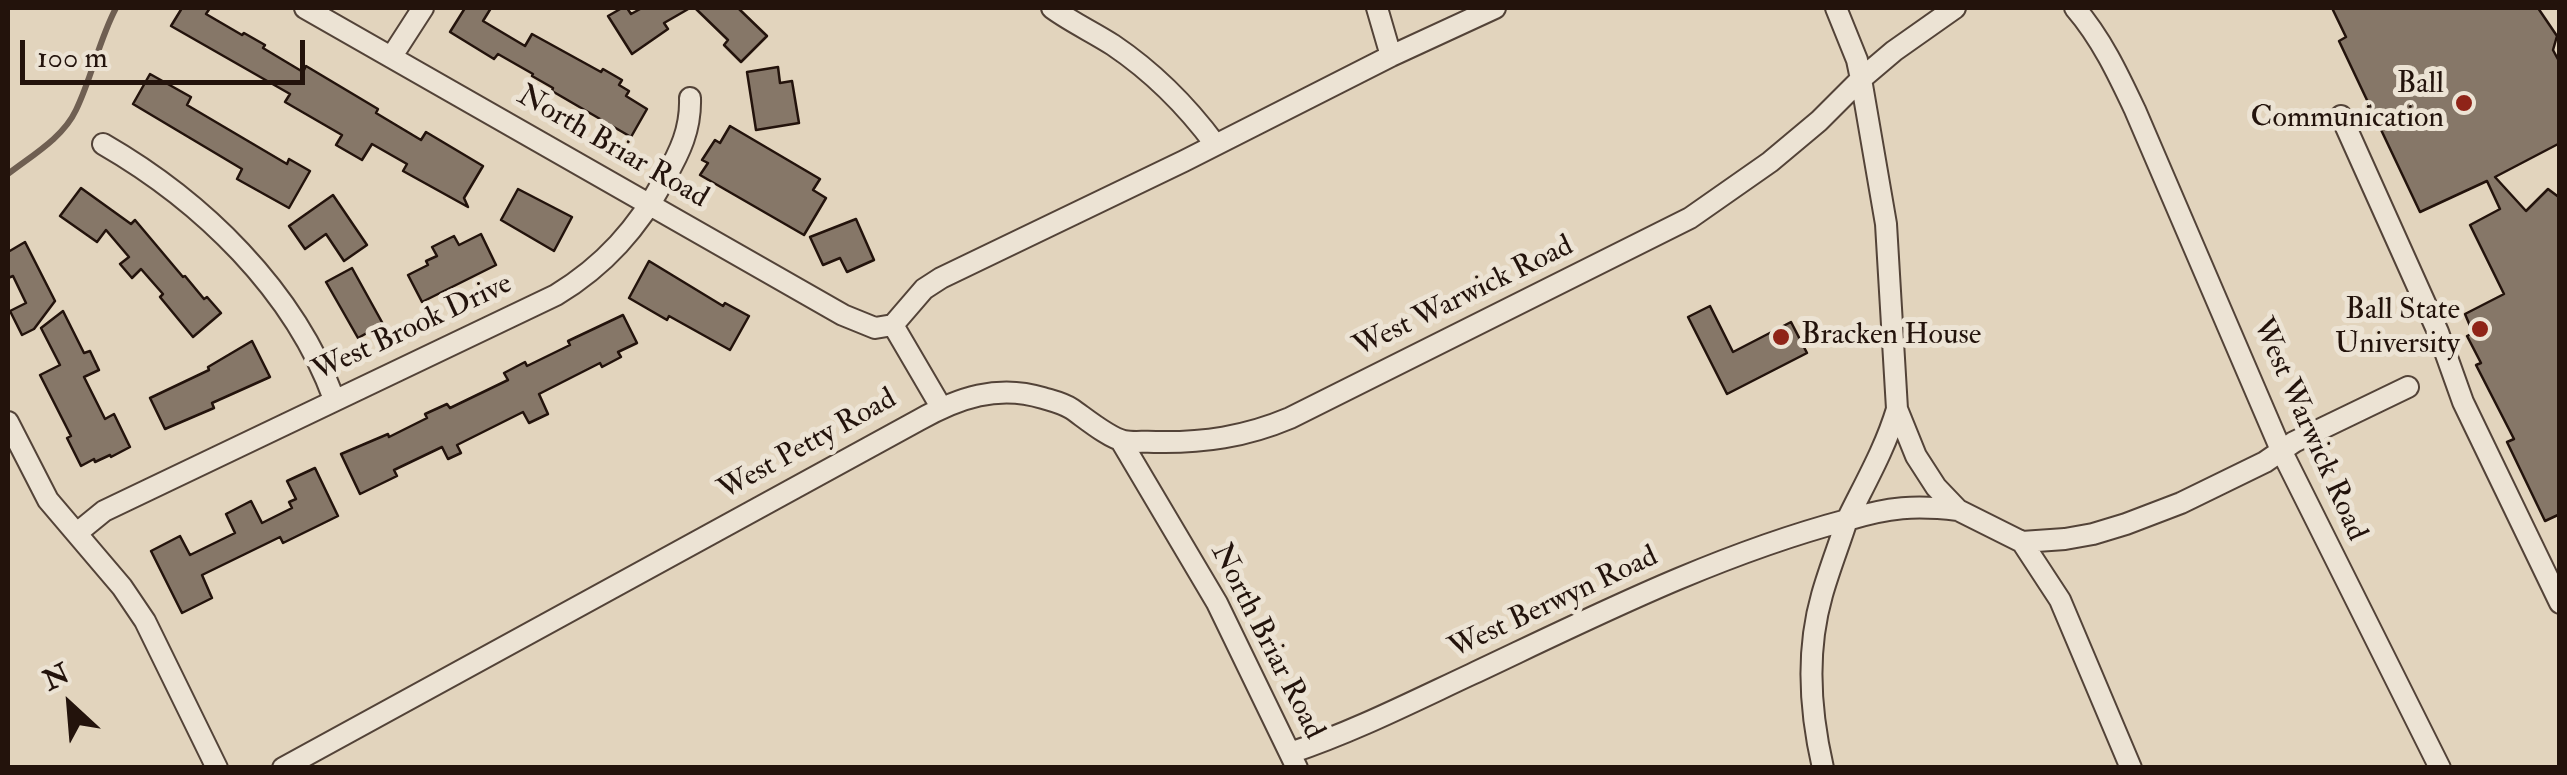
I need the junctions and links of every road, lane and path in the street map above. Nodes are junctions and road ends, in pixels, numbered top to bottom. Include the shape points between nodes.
1 (305, 8) edge
2 (423, 8) edge
3 (1052, 8) edge
4 (1377, 8) edge
5 (1495, 8) edge
6 (1836, 8) edge
7 (1955, 8) edge
8 (2075, 8) edge
9 (392, 56) junction
10 (1390, 56) junction
11 (1861, 79) junction
12 (690, 98) dead end
13 (2341, 116) dead end
14 (104, 144) dead end
15 (1215, 144) junction
16 (651, 205) junction
17 (893, 325) junction
18 (2408, 386) dead end
19 (334, 399) junction
20 (942, 407) junction
21 (1896, 409) junction
22 (8, 422) edge
23 (1120, 441) junction
24 (2281, 450) junction
25 (1958, 510) junction
26 (1847, 520) junction
27 (78, 533) junction
28 (2022, 542) junction
29 (2560, 603) edge
30 (1293, 760) edge
31 (217, 768) edge
32 (283, 768) edge
33 (1823, 768) edge
34 (2131, 768) edge
35 (2440, 768) edge

1 - 9 street, North Briar Road
2 - 9 street
3 - 15 street via 1143,67
4 - 10 street
5 - 10 street
6 - 11 street
7 - 11 street, West Warwick Road
8 - 24 street, West Warwick Road via 2136,110
9 - 16 street, North Briar Road
10 - 15 street
11 - 21 street via 1886,224
11 - 23 street, West Warwick Road via 1770,162 1690,218 1290,418 1227,439
12 - 16 street, West Brook Drive via 682,146
13 - 29 street via 2463,402
14 - 19 street via 156,177 241,252 304,336
15 - 17 street via 941,278
16 - 17 street, North Briar Road via 842,315 875,328
16 - 19 street, West Brook Drive via 580,281
17 - 20 street, West Petty Road
18 - 24 street
19 - 27 street, West Brook Drive via 104,511
20 - 23 street via 992,392 1030,394 1066,405
20 - 32 street, West Petty Road
21 - 25 street via 1924,472
21 - 26 street
22 - 27 street via 48,500
23 - 30 street, North Briar Road via 1217,603
24 - 28 street via 2126,524
24 - 35 street, West Warwick Road
25 - 26 street, West Berwyn Road via 1920,506
25 - 28 street
26 - 30 street, West Berwyn Road via 1667,584
26 - 33 street via 1814,638 1811,698
27 - 31 street via 145,621
28 - 34 street via 2060,600

